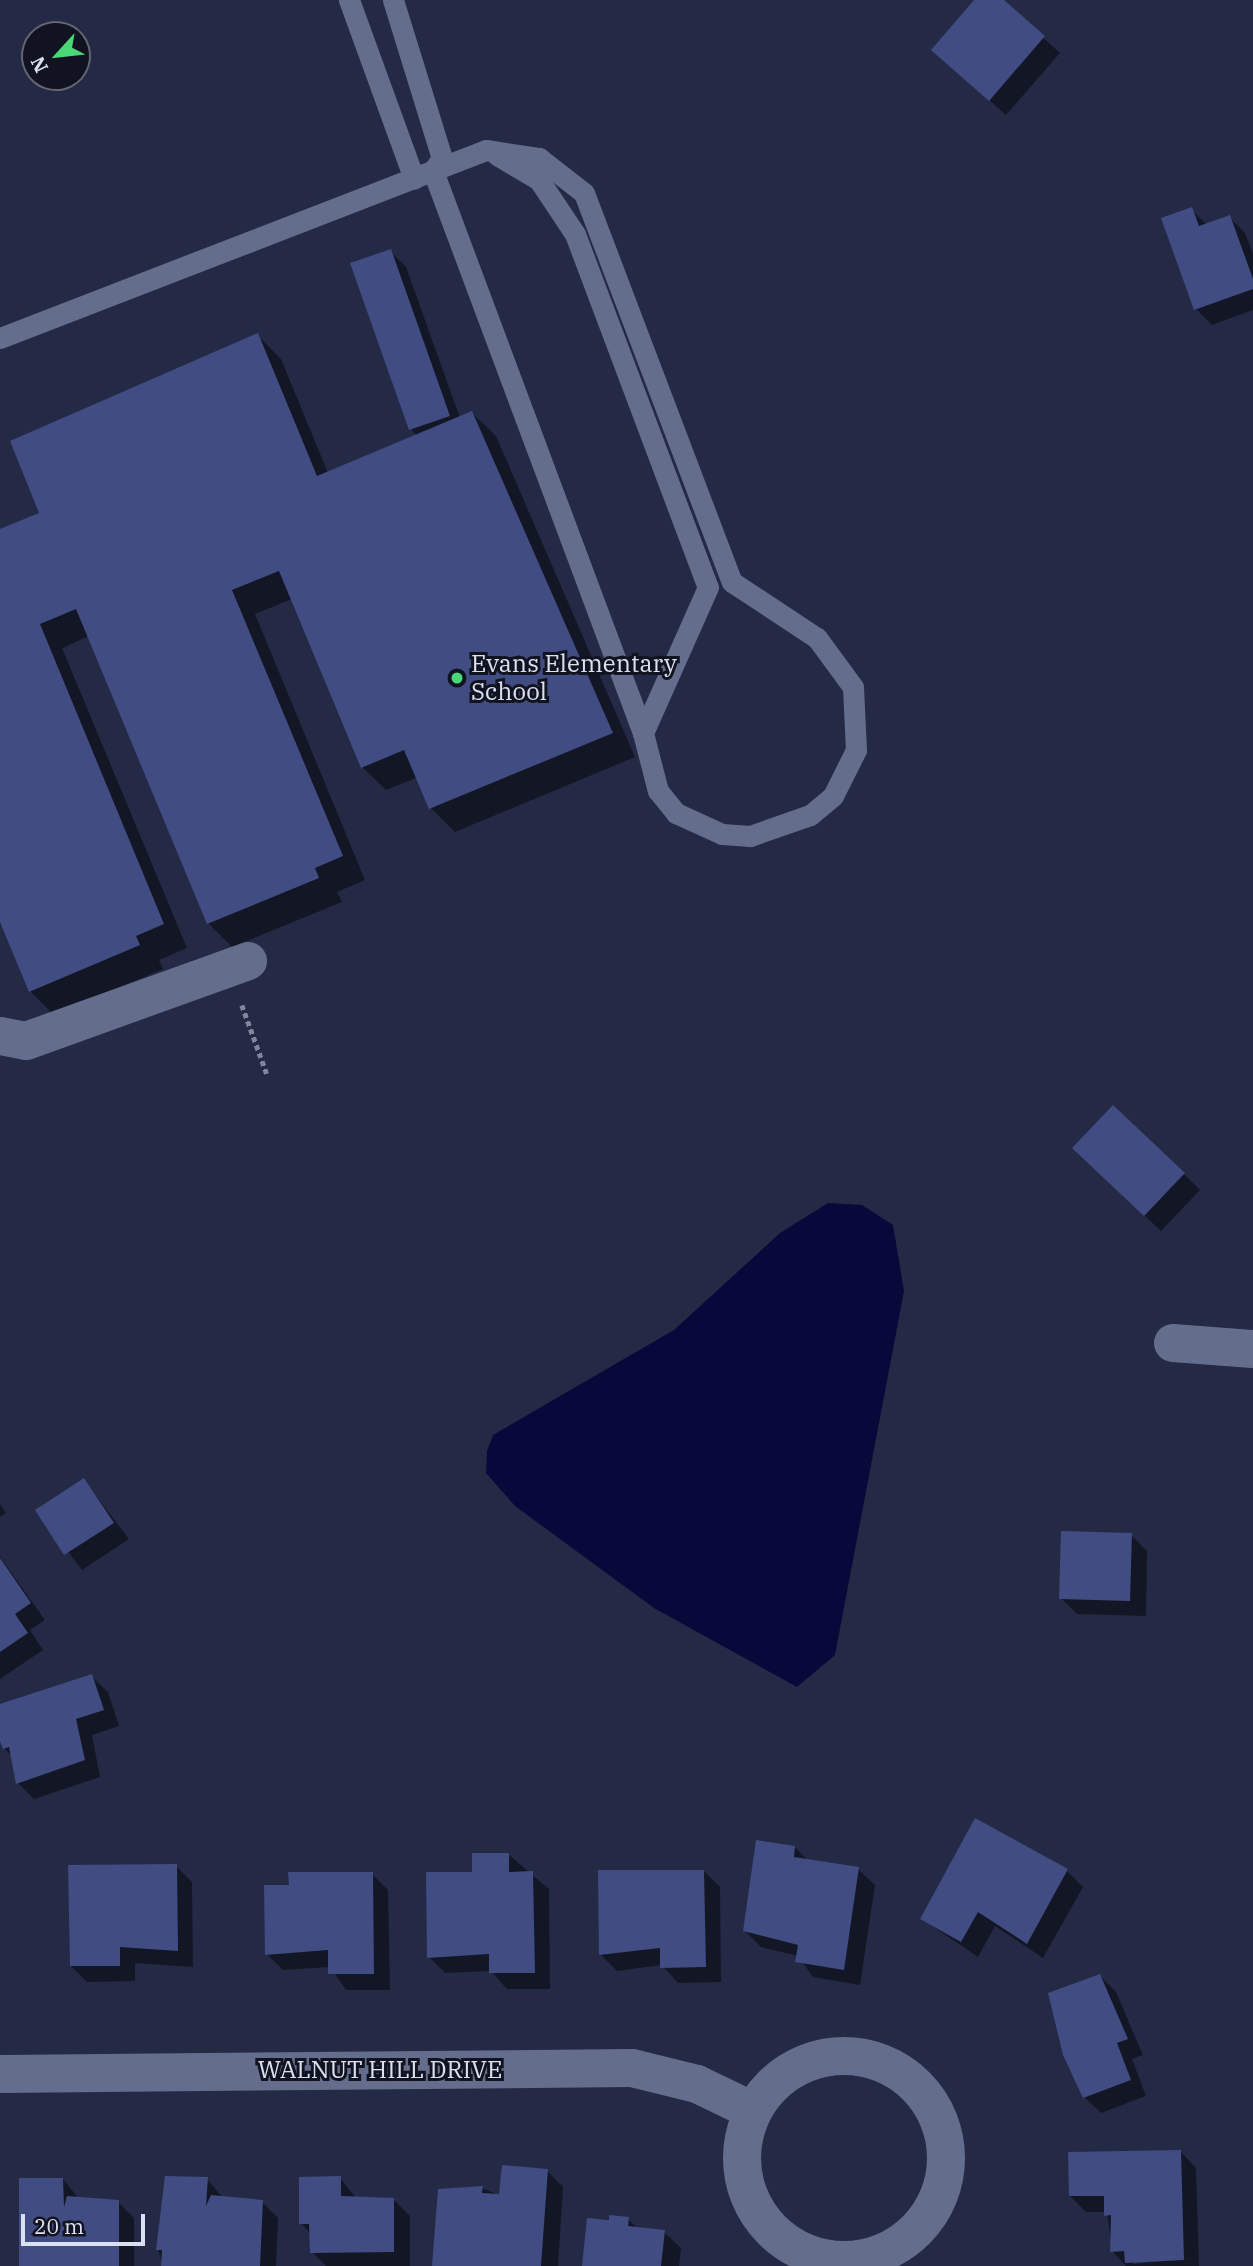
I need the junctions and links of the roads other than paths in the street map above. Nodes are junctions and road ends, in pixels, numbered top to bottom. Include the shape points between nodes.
1 (349, 0) edge
2 (393, 0) edge
3 (486, 150) junction
4 (424, 175) junction
5 (0, 338) edge
6 (643, 733) junction
7 (238, 965) road end
8 (0, 1036) edge
9 (1173, 1343) dead end
10 (1253, 1349) edge
11 (0, 2074) edge
12 (753, 2111) junction

1 - 4 lane via 402,144
2 - 4 lane via 442,158
3 - 4 lane
3 - 6 lane via 539,180 576,234 708,587
3 - 6 lane via 539,158 584,193 732,582 838,658 853,687 859,722 856,750 833,796 810,815 750,836 722,834 676,813 658,791
4 - 5 lane
4 - 6 lane
7 - 8 street via 26,1041
9 - 10 street
11 - 12 street, WALNUT HILL DRIVE via 632,2068 697,2084
12 - 12 street via 742,2143 743,2176 755,2208 776,2234 804,2253 847,2260 900,2245 925,2222 942,2193 947,2159 942,2125 926,2095 900,2071 869,2057 834,2055 801,2064 773,2083

